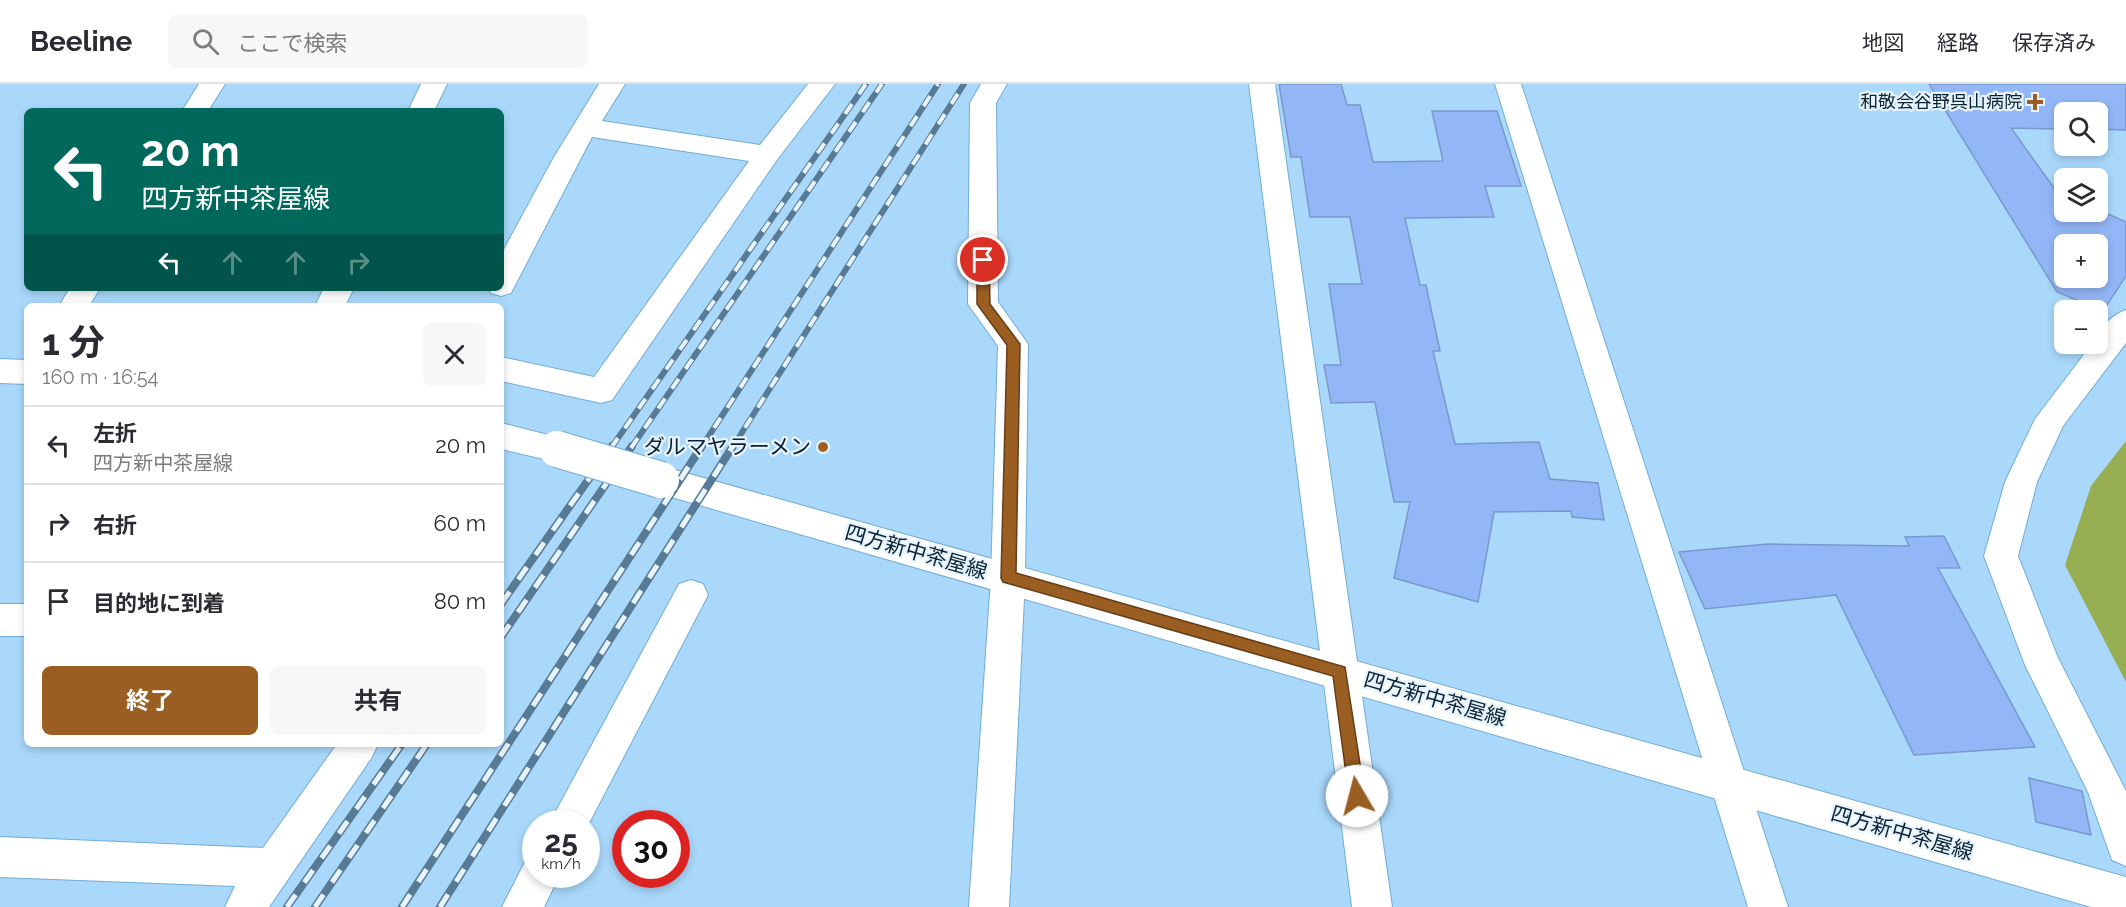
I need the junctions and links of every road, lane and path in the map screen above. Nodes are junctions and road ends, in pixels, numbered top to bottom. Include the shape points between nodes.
1 (212, 84) edge
2 (434, 84) edge
3 (612, 84) edge
4 (822, 84) edge
5 (994, 84) edge
6 (1262, 84) edge
7 (1508, 84) edge
8 (197, 108) edge
9 (423, 108) edge
10 (585, 127) junction
11 (767, 155) junction
12 (511, 242) edge
13 (504, 271) edge
14 (2126, 321) edge
15 (504, 370) edge
16 (504, 437) edge
17 (1008, 578) junction
18 (691, 595) dead end
19 (0, 620) edge
20 (24, 620) edge
21 (1340, 671) junction
22 (357, 747) edge
23 (1729, 783) junction
24 (576, 810) edge
25 (2126, 846) edge
26 (0, 857) edge
27 (272, 868) junction
28 (532, 888) edge
29 (2126, 897) edge
30 (245, 907) edge
31 (522, 907) edge
32 (989, 907) edge
33 (1372, 907) edge
34 (1768, 907) edge

1 - 8 street
2 - 9 street
3 - 10 street
4 - 11 street
5 - 17 street via 983,103 984,304 1013,344
6 - 21 street
7 - 23 street
10 - 11 street
10 - 12 street
11 - 15 street via 601,391
12 - 13 street
14 - 25 street via 2051,419 2020,482 2001,556 2043,665 2106,786
16 - 17 street, 四方新中茶屋線, bridge
17 - 21 street, 四方新中茶屋線
17 - 32 street
18 - 24 street
19 - 20 street
21 - 23 street, 四方新中茶屋線
21 - 33 street
22 - 27 street
23 - 29 street, 四方新中茶屋線
23 - 34 street
26 - 27 street
27 - 30 street
28 - 31 street

